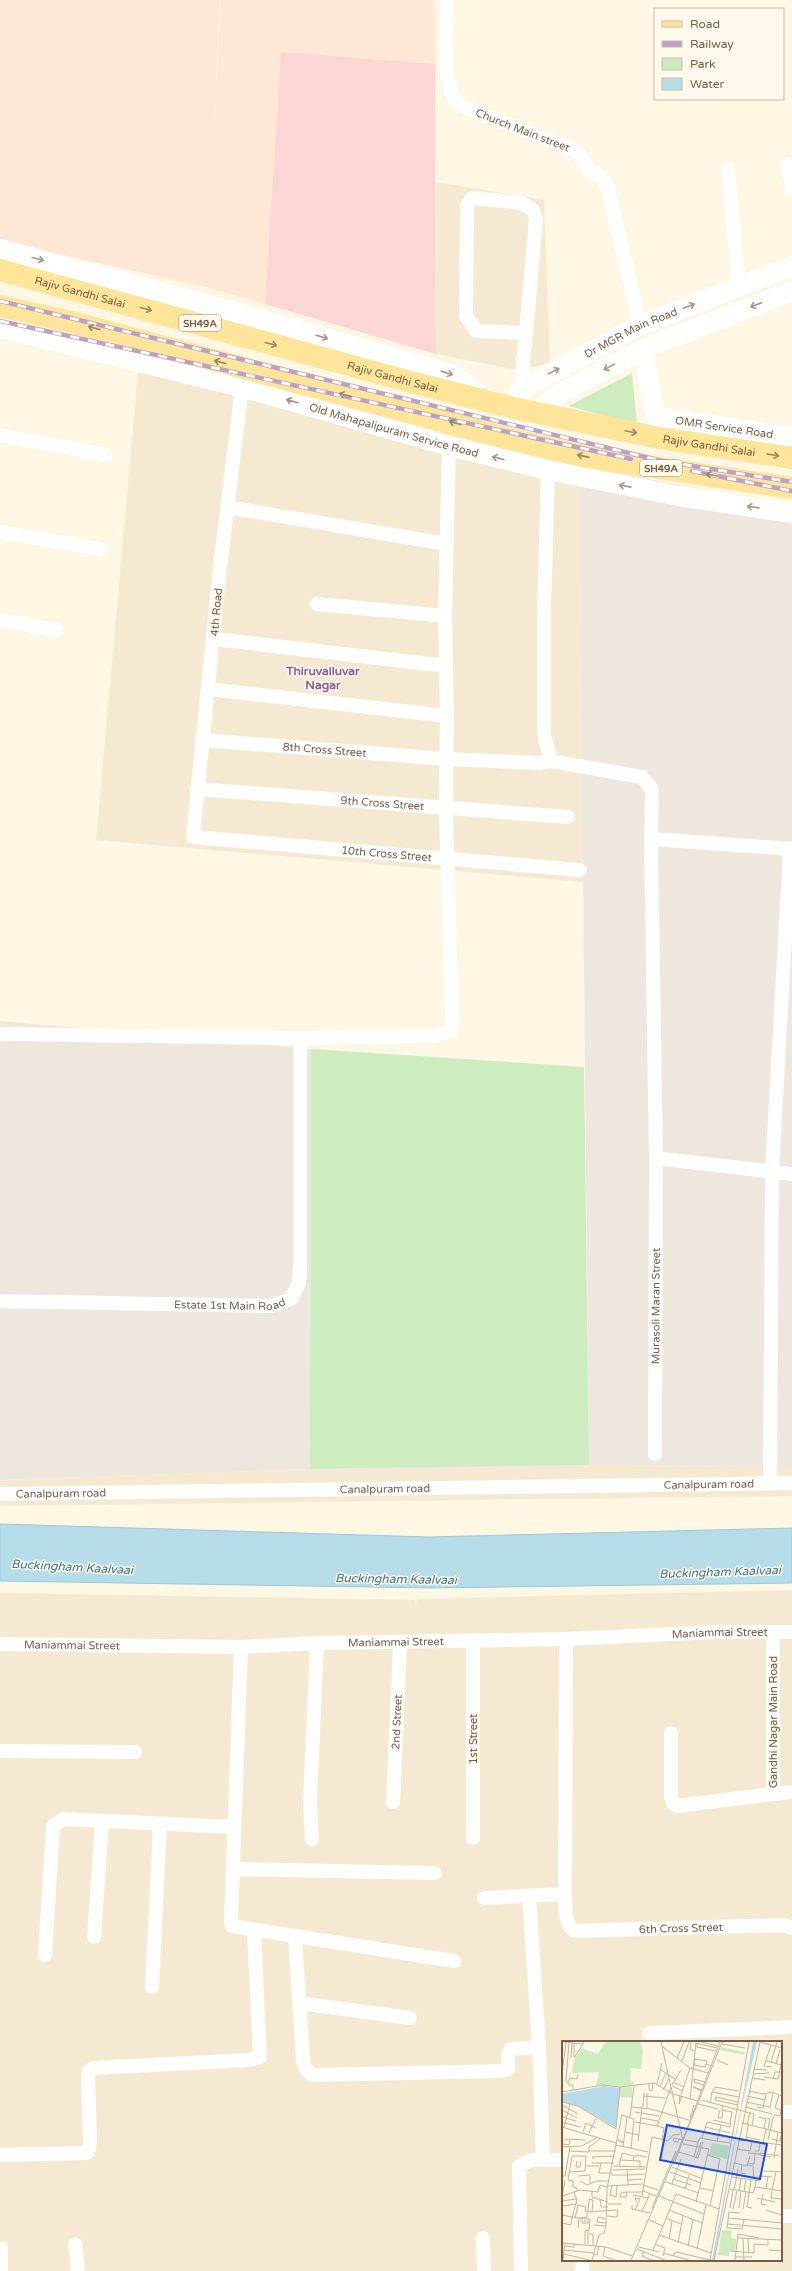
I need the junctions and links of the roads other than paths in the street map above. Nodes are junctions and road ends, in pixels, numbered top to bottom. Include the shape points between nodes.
1 (447, 0) edge
2 (787, 164) dead end
3 (728, 169) dead end
4 (792, 188) edge
5 (0, 249) edge
6 (792, 266) edge
7 (0, 270) edge
8 (739, 286) junction
9 (792, 291) edge
10 (0, 306) edge
11 (202, 313) junction
12 (640, 325) junction
13 (0, 328) edge
14 (526, 332) junction
15 (643, 349) junction
16 (243, 378) junction
17 (517, 399) junction
18 (538, 413) junction
19 (658, 428) junction
20 (0, 435) edge
21 (792, 437) edge
22 (506, 438) junction
23 (530, 443) junction
24 (449, 446) junction
25 (106, 455) dead end
26 (792, 458) edge
27 (548, 470) junction
28 (792, 488) edge
29 (227, 507) junction
30 (792, 513) edge
31 (0, 532) edge
32 (447, 544) junction
33 (100, 549) dead end
34 (317, 604) dead end
35 (445, 616) junction
36 (0, 620) edge
37 (56, 630) dead end
38 (214, 639) junction
39 (446, 666) junction
40 (208, 689) junction
41 (447, 716) junction
42 (202, 740) junction
43 (447, 759) junction
44 (551, 761) junction
45 (198, 789) junction
46 (446, 809) junction
47 (568, 817) dead end
48 (193, 837) joint
49 (651, 839) junction
50 (791, 849) edge
51 (448, 859) junction
52 (580, 870) dead end
53 (0, 1034) edge
54 (300, 1038) junction
55 (656, 1158) junction
56 (772, 1171) junction
57 (792, 1174) edge
58 (0, 1300) edge
59 (655, 1454) dead end
60 (770, 1483) junction
61 (792, 1483) edge
62 (0, 1494) edge
63 (773, 1632) junction
64 (792, 1632) edge
65 (566, 1639) junction
66 (473, 1640) junction
67 (318, 1643) junction
68 (400, 1643) junction
69 (0, 1644) edge
70 (241, 1647) junction
71 (671, 1733) dead end
72 (0, 1751) edge
73 (135, 1752) dead end
74 (792, 1792) edge
75 (773, 1794) junction
76 (392, 1802) dead end
77 (102, 1822) junction
78 (160, 1824) junction
79 (233, 1827) junction
80 (473, 1838) dead end
81 (312, 1839) dead end
82 (233, 1869) junction
83 (435, 1873) dead end
84 (565, 1894) junction
85 (529, 1896) junction
86 (484, 1898) dead end
87 (792, 1928) edge
88 (254, 1931) junction
89 (94, 1937) dead end
90 (295, 1937) junction
91 (45, 1955) dead end
92 (454, 1961) dead end
93 (152, 1987) dead end
94 (299, 2003) junction
95 (410, 2018) dead end
96 (792, 2027) edge
97 (650, 2032) dead end
98 (539, 2047) junction
99 (0, 2155) edge
100 (543, 2160) junction
101 (562, 2160) edge
102 (483, 2238) dead end
103 (75, 2244) dead end
104 (1, 2248) edge
105 (1, 2271) edge
106 (78, 2271) edge
107 (484, 2271) edge
108 (521, 2271) edge

1 - 12 street, Church Main street via 447,73 452,96 460,105 577,151 589,170 604,179
2 - 4 street
3 - 8 street
5 -> 11 street
6 - 8 street, Dr MGR Main Road
7 -> 11 main road, Rajiv Gandhi Salai / SH49A
12 -> 8 street, Dr MGR Main Road
9 -> 15 street, Dr MGR Main Road
16 -> 10 main road, SH49A via 70,322
11 -> 17 main road, Rajiv Gandhi Salai / SH49A via 257,341 486,400
17 -> 12 street, Dr MGR Main Road
13 - 16 street, Old Mahapalipuram Service Road
14 - 14 street via 536,219 532,210 522,203 472,198 467,205 466,316 476,331
14 - 17 street
15 -> 18 street, Dr MGR Main Road via 559,394
15 - 19 street
22 -> 16 main road, SH49A
24 -> 16 street, Old Mahapalipuram Service Road
16 - 29 street, 4th Road
17 - 18 main road, Rajiv Gandhi Salai / SH49A
17 - 22 street
18 -> 19 main road, Rajiv Gandhi Salai / SH49A
18 - 23 street
19 - 21 street, OMR Service Road
19 -> 26 main road, Rajiv Gandhi Salai / SH49A
20 - 25 street
22 - 23 main road, SH49A
28 -> 23 main road, SH49A via 587,457
27 -> 24 street, Old Mahapalipuram Service Road
24 - 32 street
30 -> 27 street, Old Mahapalipuram Service Road via 678,496
27 - 44 street via 544,735
29 - 32 street
29 - 38 street, 4th Road
31 - 33 street
32 - 35 street
34 - 35 street
35 - 39 street
36 - 37 street
38 - 39 street
38 - 40 street, 4th Road
39 - 41 street
40 - 41 street
40 - 42 street, 4th Road
41 - 43 street
42 - 43 street, 8th Cross Street
42 - 45 street, 4th Road
43 - 44 street, 8th Cross Street via 540,763
43 - 46 street
44 - 49 street, 8th Cross Street via 642,777 651,788 652,794
45 - 46 street, 9th Cross Street
45 - 48 street, 4th Road
46 - 47 street, 9th Cross Street
46 - 51 street
48 - 51 street, 10th Cross Street
49 - 50 street
49 - 55 street, Murasoli Maran Street
50 - 56 street
51 - 52 street, 10th Cross Street
51 - 54 street via 452,1025 450,1031 436,1036
53 - 54 street
54 - 58 street, Estate 1st Main Road via 300,1266 299,1283 291,1299 272,1306
55 - 56 street
55 - 59 street, Murasoli Maran Street
56 - 57 street
56 - 60 street
60 - 61 street, Canalpuram road
60 - 62 street, Canalpuram road
63 - 64 street, Maniammai Street
63 - 65 street, Maniammai Street
63 - 75 street, Gandhi Nagar Main Road
65 - 66 street, Maniammai Street
65 - 84 street
66 - 68 street, Maniammai Street
66 - 80 street, 1st Street
67 - 68 street, Maniammai Street
67 - 70 street, Maniammai Street
67 - 81 street via 310,1802
68 - 76 street, 2nd Street
69 - 70 street, Maniammai Street
70 - 79 street
71 - 75 street via 670,1797 675,1805
72 - 73 street
74 - 75 street, Gandhi Nagar Main Road
77 - 78 street
77 - 89 street
77 - 91 street via 63,1820 53,1826
78 - 79 street
78 - 93 street
79 - 82 street
82 - 83 street
82 - 88 street via 231,1924
84 - 85 street
84 - 87 street, 6th Cross Street via 567,1922 575,1931 785,1925
85 - 86 street
85 - 98 street
88 - 90 street
88 - 99 street via 260,2057 249,2060 93,2068 89,2071 88,2077 90,2141 87,2153
90 - 92 street
90 - 94 street
94 - 95 street
94 - 98 street via 303,2060 311,2075 502,2071 508,2069 508,2054 511,2049
96 - 97 street
98 - 100 street
100 - 101 street
100 - 108 street via 526,2161 519,2166 518,2171
102 - 107 street
103 - 106 street
104 - 105 street

